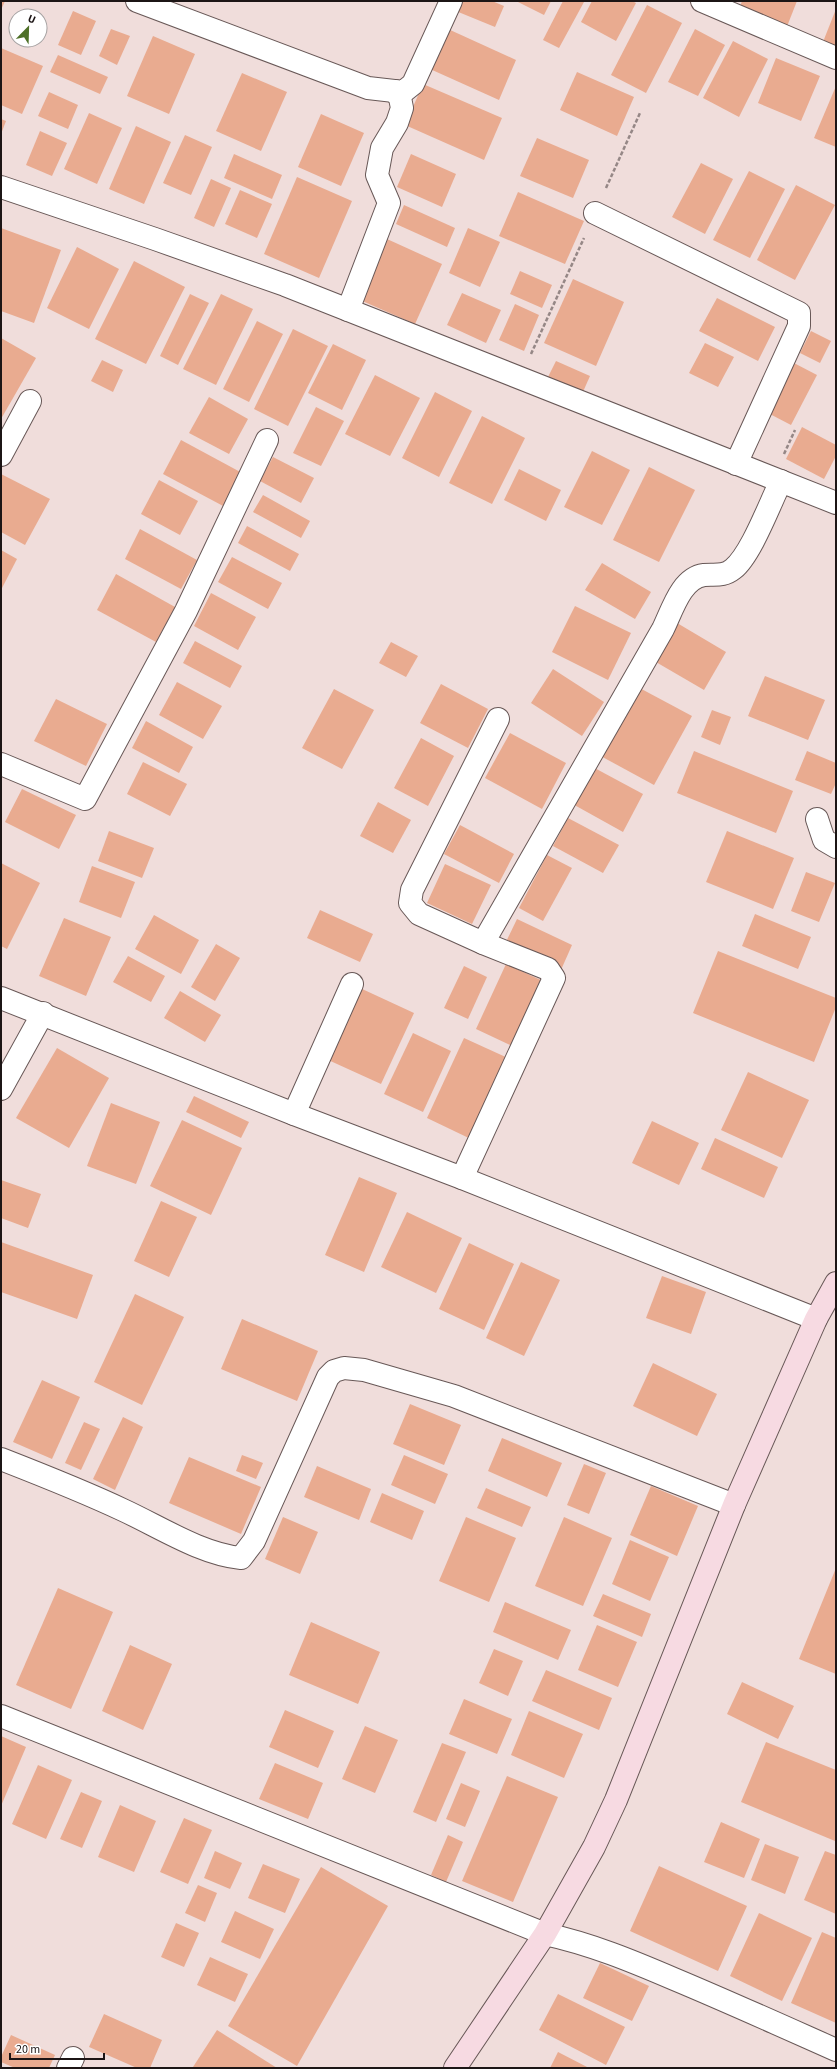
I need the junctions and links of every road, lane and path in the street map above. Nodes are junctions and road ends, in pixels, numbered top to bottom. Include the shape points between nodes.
1 (137, 1) edge
2 (451, 1) edge
3 (702, 1) edge
4 (836, 58) edge
5 (394, 91) junction
6 (640, 112) dead end
7 (1, 188) edge
8 (595, 213) junction
9 (348, 310) junction
10 (520, 378) junction
11 (30, 401) dead end
12 (267, 440) dead end
13 (1, 455) edge
14 (736, 464) junction
15 (781, 481) junction
16 (836, 503) edge
17 (498, 718) dead end
18 (1, 764) edge
19 (817, 819) dead end
20 (836, 847) edge
21 (484, 943) junction
22 (352, 984) dead end
23 (1, 998) edge
24 (43, 1013) junction
25 (1, 1090) edge
26 (294, 1114) junction
27 (462, 1178) junction
28 (836, 1283) edge
29 (816, 1319) junction
30 (1, 1459) edge
31 (734, 1505) junction
32 (1, 1716) edge
33 (545, 1934) junction
34 (836, 2050) edge
35 (455, 2068) edge

1 - 5 street via 368,88
2 - 5 street via 413,84 403,92
3 - 4 street
5 - 9 street via 400,98 402,108 397,123 382,148 377,175 389,203
6 - 8 path
7 - 9 street via 154,238
8 - 10 path
8 - 14 street via 800,313 799,326
9 - 10 street
10 - 14 street
11 - 13 street
12 - 18 street via 186,610 85,799
14 - 15 street
15 - 16 street
15 - 21 street via 746,554 734,569 723,576 703,575 684,587 663,629
17 - 21 street via 412,890 410,903 419,914
19 - 20 street via 824,840
21 - 27 street via 548,969 554,978
22 - 26 street
23 - 24 street
24 - 25 street
24 - 26 street
26 - 27 street
27 - 29 street
28 - 29 street
29 - 31 street
30 - 31 street via 90,1495 206,1550 242,1558 254,1541 328,1377 344,1368 364,1370 454,1396
31 - 33 street via 616,1800 594,1847
32 - 33 street
33 - 34 street via 609,1952 716,1996
33 - 35 street

